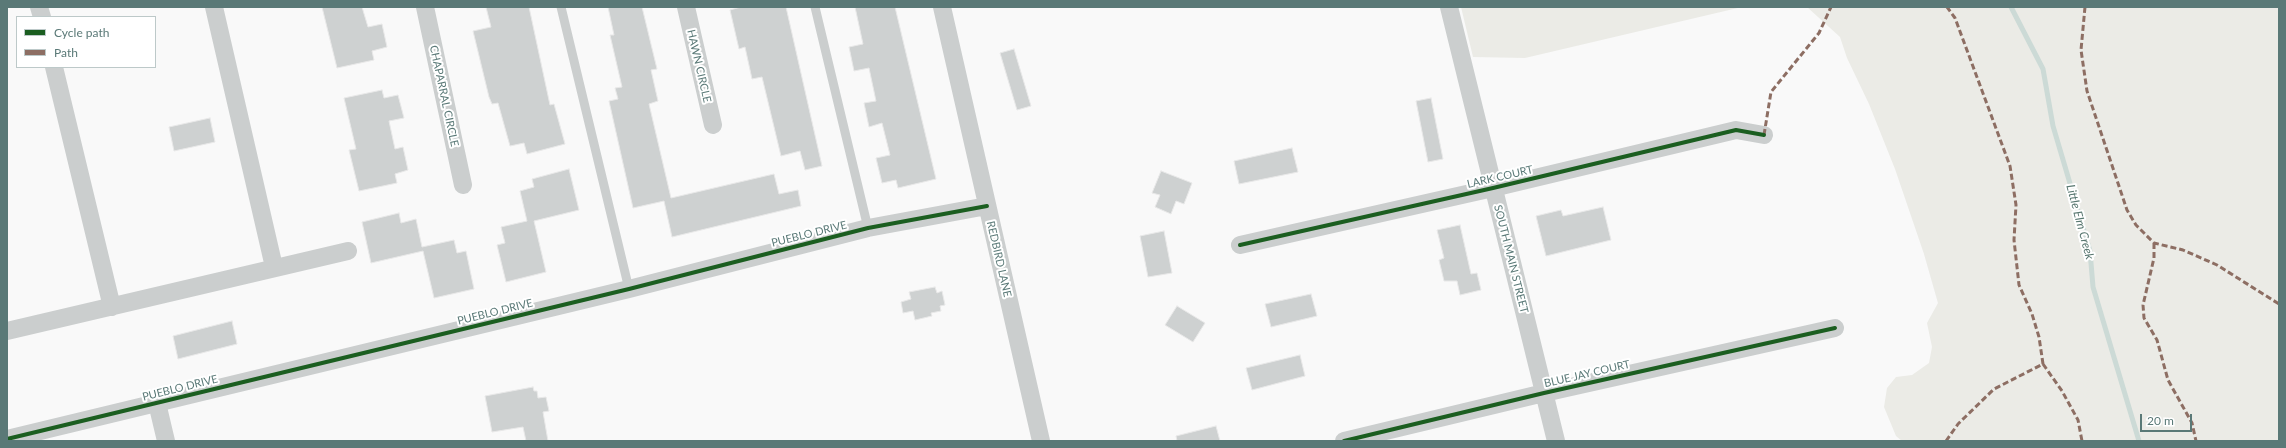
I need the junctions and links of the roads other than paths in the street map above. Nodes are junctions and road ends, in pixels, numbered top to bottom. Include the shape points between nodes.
1 (214, 7) edge
2 (425, 7) edge
3 (560, 7) edge
4 (686, 7) edge
5 (815, 7) edge
6 (942, 7) edge
7 (1449, 7) edge
8 (54, 68) edge
9 (713, 125) dead end
10 (1764, 135) dead end
11 (463, 185) dead end
12 (1493, 188) junction
13 (987, 206) junction
14 (868, 228) junction
15 (1240, 245) dead end
16 (348, 251) dead end
17 (274, 267) junction
18 (629, 289) junction
19 (112, 307) junction
20 (1835, 328) dead end
21 (7, 331) edge
22 (1544, 393) junction
23 (157, 403) junction
24 (7, 439) edge
25 (166, 441) edge
26 (1041, 441) edge
27 (1344, 441) edge
28 (1556, 441) edge

1 - 17 street
2 - 11 street, CHAPARRAL CIRCLE
3 - 18 lane
4 - 9 street, HAWN CIRCLE
5 - 14 lane
6 - 13 street, REDBIRD LANE
7 - 12 street, SOUTH MAIN STREET
8 - 19 street
10 - 12 street, LARK COURT via 1736,130
12 - 15 street, LARK COURT
12 - 22 street, SOUTH MAIN STREET
13 - 14 street, PUEBLO DRIVE
13 - 26 street, REDBIRD LANE
14 - 18 street, PUEBLO DRIVE
16 - 17 street
17 - 19 street
18 - 23 street, PUEBLO DRIVE
19 - 21 street
20 - 22 street, BLUE JAY COURT
22 - 27 street, BLUE JAY COURT
22 - 28 street, SOUTH MAIN STREET
23 - 24 street, PUEBLO DRIVE
23 - 25 street

